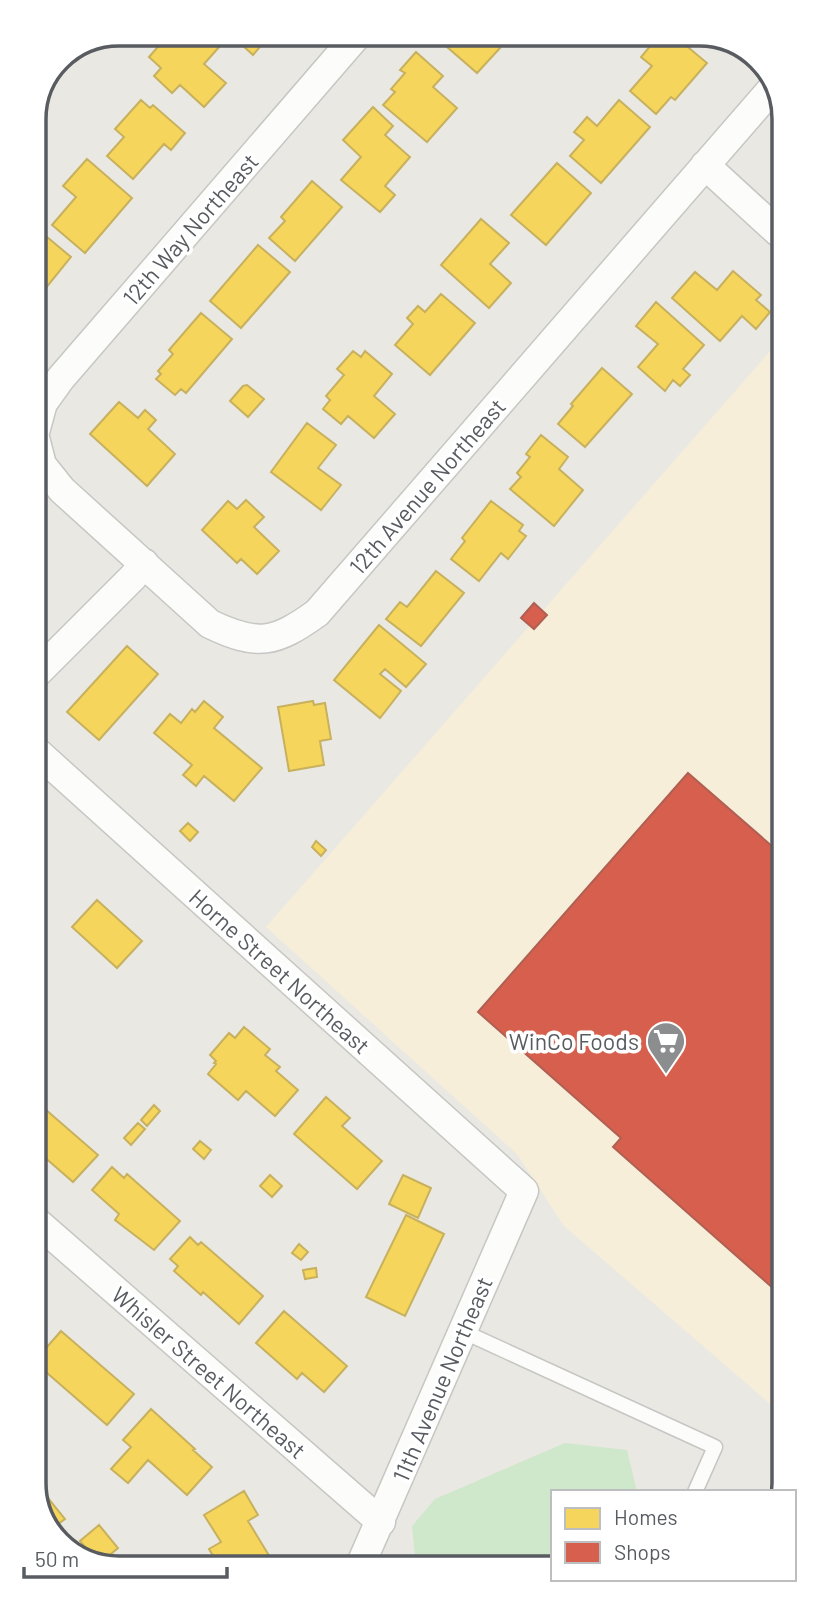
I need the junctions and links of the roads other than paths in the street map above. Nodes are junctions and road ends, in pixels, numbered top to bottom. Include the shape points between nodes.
1 (348, 46) edge
2 (767, 94) edge
3 (705, 165) junction
4 (772, 226) edge
5 (46, 399) edge
6 (46, 470) edge
7 (144, 563) junction
8 (46, 664) edge
9 (46, 760) edge
10 (524, 1191) joint
11 (46, 1230) edge
12 (462, 1331) junction
13 (696, 1490) edge
14 (381, 1522) junction
15 (365, 1556) edge

1 - 5 street, 12th Way Northeast
2 - 3 street, 12th Avenue Northeast
3 - 4 street
3 - 7 street, 12th Avenue Northeast via 317,613 292,631 265,640 237,638 210,624
6 - 7 street
7 - 8 street
9 - 10 street, Horne Street Northeast
10 - 12 street, 11th Avenue Northeast
11 - 14 street, Whisler Street Northeast
12 - 13 lane via 715,1447
12 - 14 street, 11th Avenue Northeast
14 - 15 street, 11th Avenue Northeast

